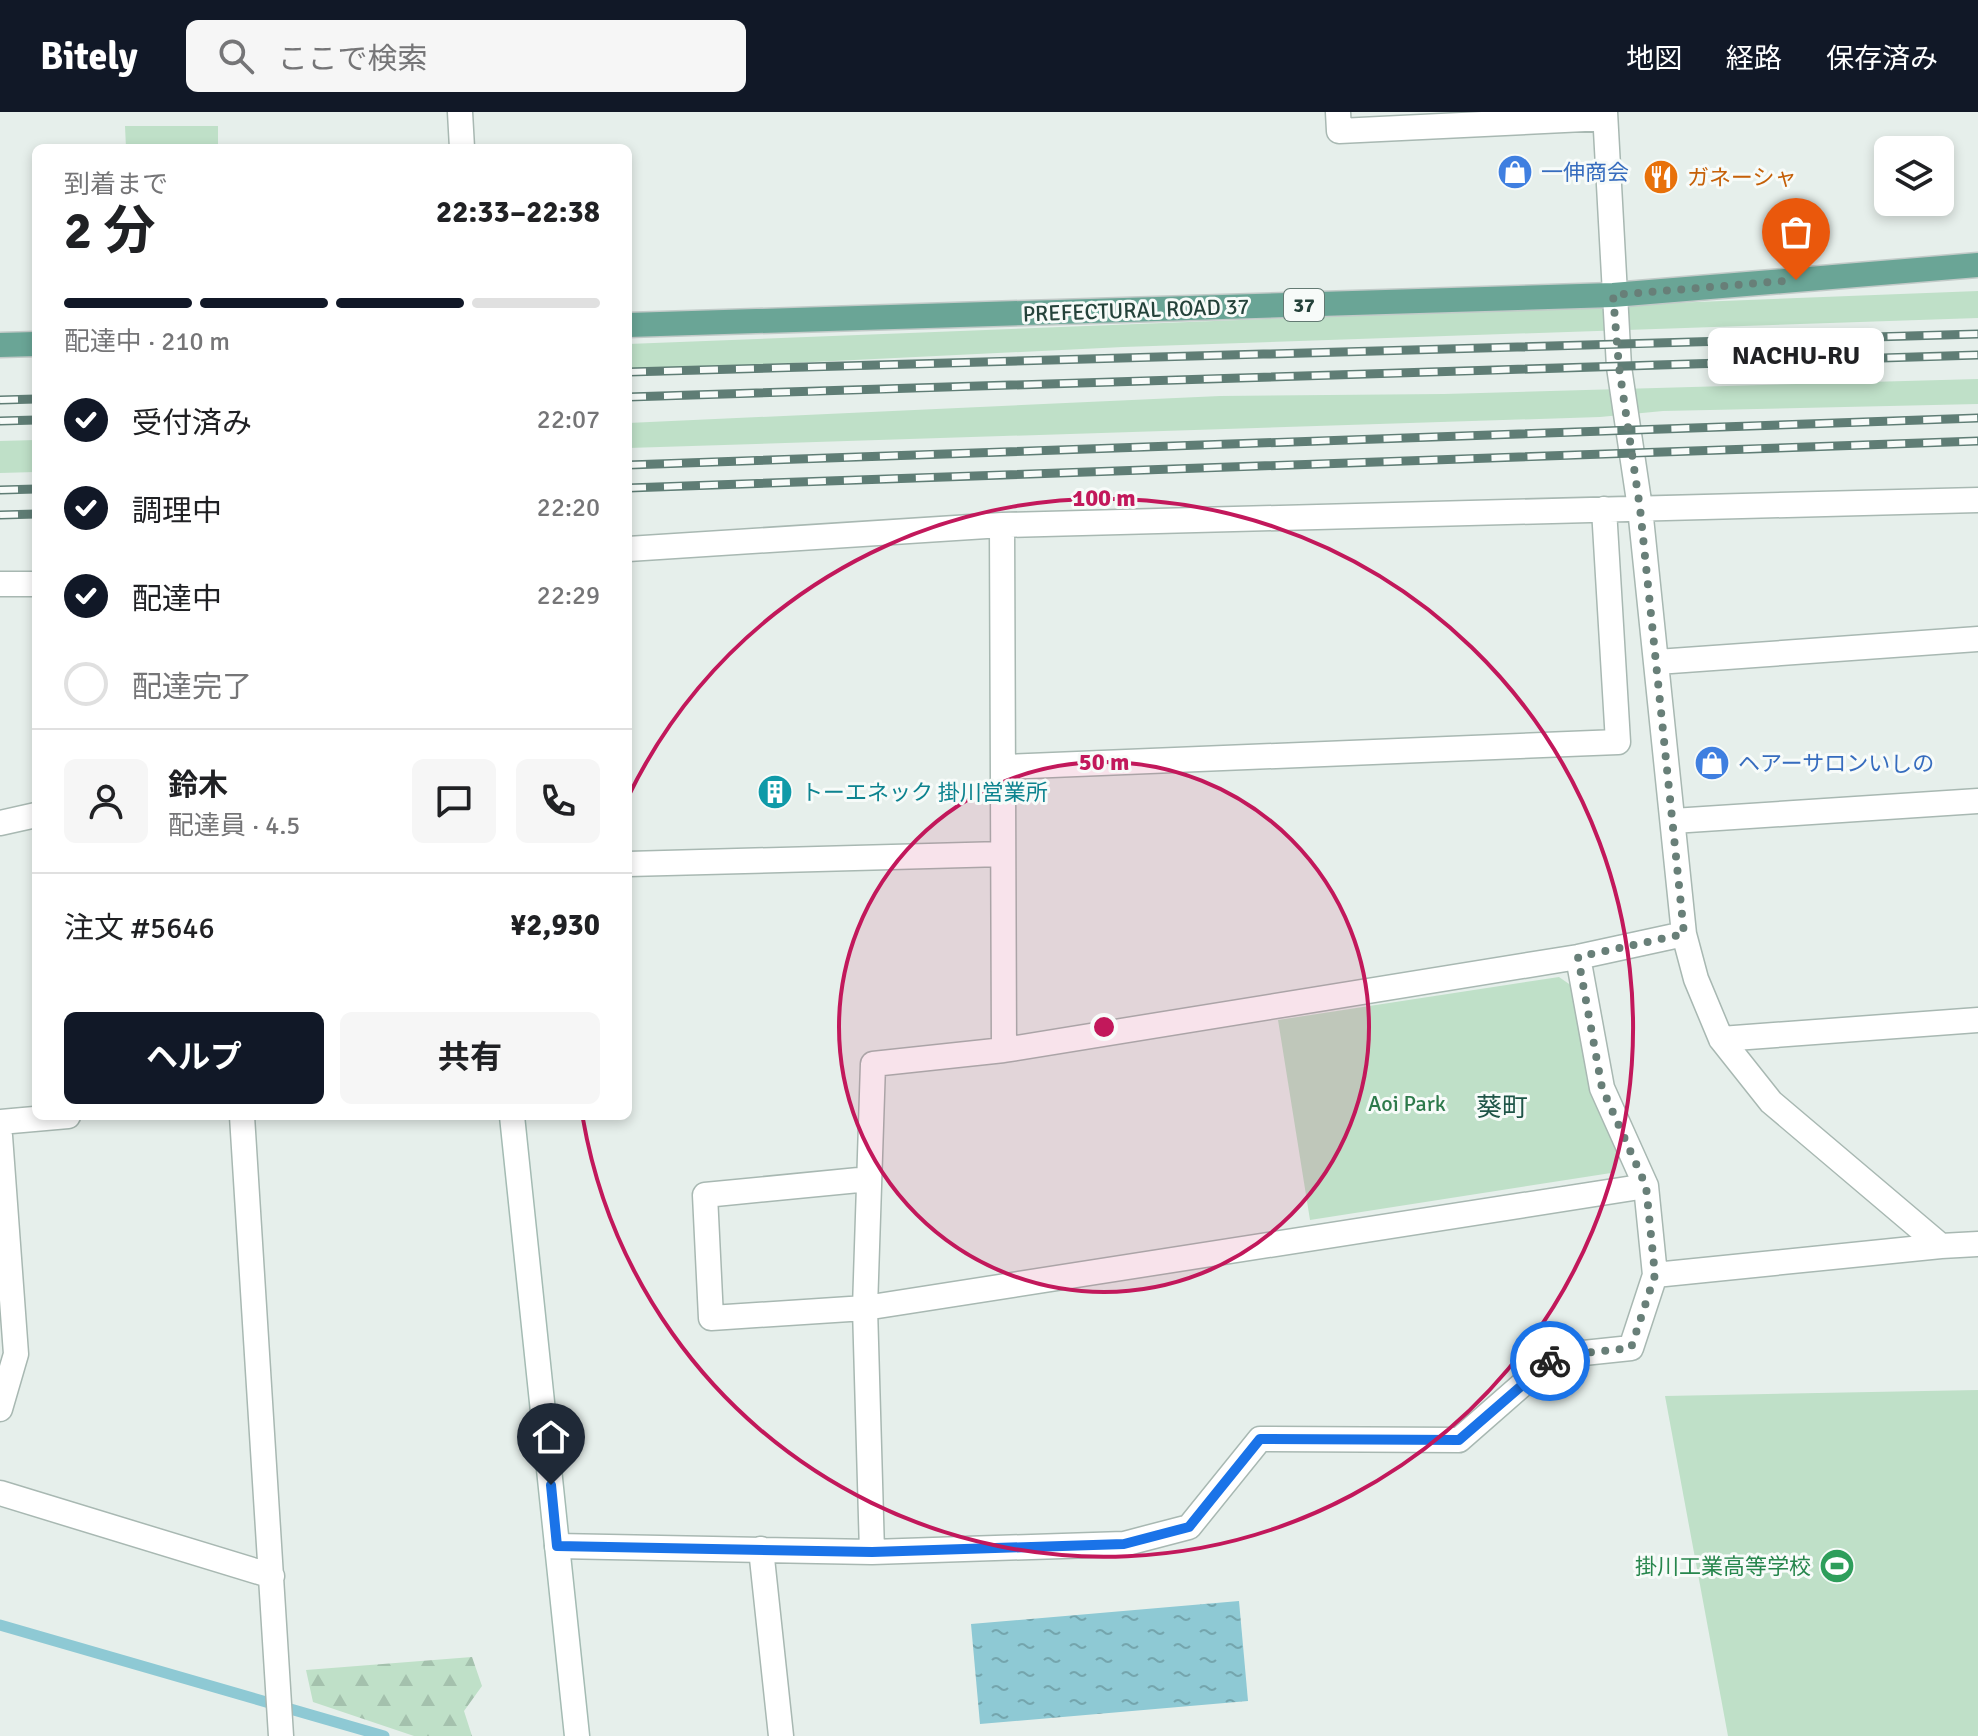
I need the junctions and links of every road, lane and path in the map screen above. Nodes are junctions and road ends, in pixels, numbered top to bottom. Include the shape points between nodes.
1 (460, 112) edge
2 (1338, 112) edge
3 (1605, 115) edge
4 (462, 144) edge
5 (1978, 265) edge
6 (1613, 295) junction
7 (632, 325) edge
8 (32, 344) edge
9 (0, 345) edge
10 (1978, 500) edge
11 (1640, 508) junction
12 (1604, 509) junction
13 (1002, 525) junction
14 (632, 549) edge
15 (0, 584) edge
16 (32, 584) edge
17 (1978, 639) edge
18 (1657, 662) junction
19 (1003, 767) junction
20 (1978, 801) edge
21 (32, 816) edge
22 (1673, 821) junction
23 (0, 823) edge
24 (1003, 854) junction
25 (632, 864) edge
26 (1684, 934) junction
27 (1578, 957) junction
28 (1978, 1020) edge
29 (1721, 1039) junction
30 (1004, 1050) junction
31 (32, 1119) edge
32 (242, 1120) edge
33 (512, 1120) edge
34 (0, 1122) edge
35 (0, 1136) edge
36 (869, 1179) junction
37 (1646, 1186) junction
38 (1978, 1244) edge
39 (1941, 1246) junction
40 (1655, 1275) junction
41 (865, 1308) junction
42 (0, 1409) edge
43 (0, 1493) edge
44 (557, 1546) junction
45 (761, 1549) junction
46 (872, 1552) junction
47 (272, 1576) junction
48 (281, 1726) edge
49 (577, 1736) edge
50 (781, 1736) edge

1 - 4 street
2 - 3 street via 1339,131
3 - 6 street
5 - 6 main road, PREFECTURAL ROAD 37 / 37
6 - 7 main road, PREFECTURAL ROAD 37 / 37
6 - 11 street
8 - 9 main road
10 - 11 street
11 - 12 street
11 - 18 street
12 - 13 street
12 - 19 street via 1618,742
13 - 14 street
13 - 19 street
15 - 16 street
17 - 18 street
18 - 22 street
19 - 24 street
20 - 22 street
21 - 23 street
22 - 26 street
24 - 25 street
24 - 30 street
26 - 27 street
26 - 29 street
27 - 30 street
27 - 37 street via 1602,1088
28 - 29 street
29 - 39 street via 1771,1102
30 - 36 street via 873,1064
31 - 34 street
32 - 47 street
33 - 44 street
35 - 42 street via 16,1354
36 - 41 street
36 - 41 street via 705,1195 711,1318
37 - 40 street
37 - 41 street
38 - 39 street
39 - 40 street
40 - 46 street via 1631,1348 1555,1356 1459,1440 1260,1439 1189,1527 1124,1544
41 - 46 street
43 - 47 street
44 - 45 street
44 - 49 street
45 - 46 street
45 - 50 street
47 - 48 street

